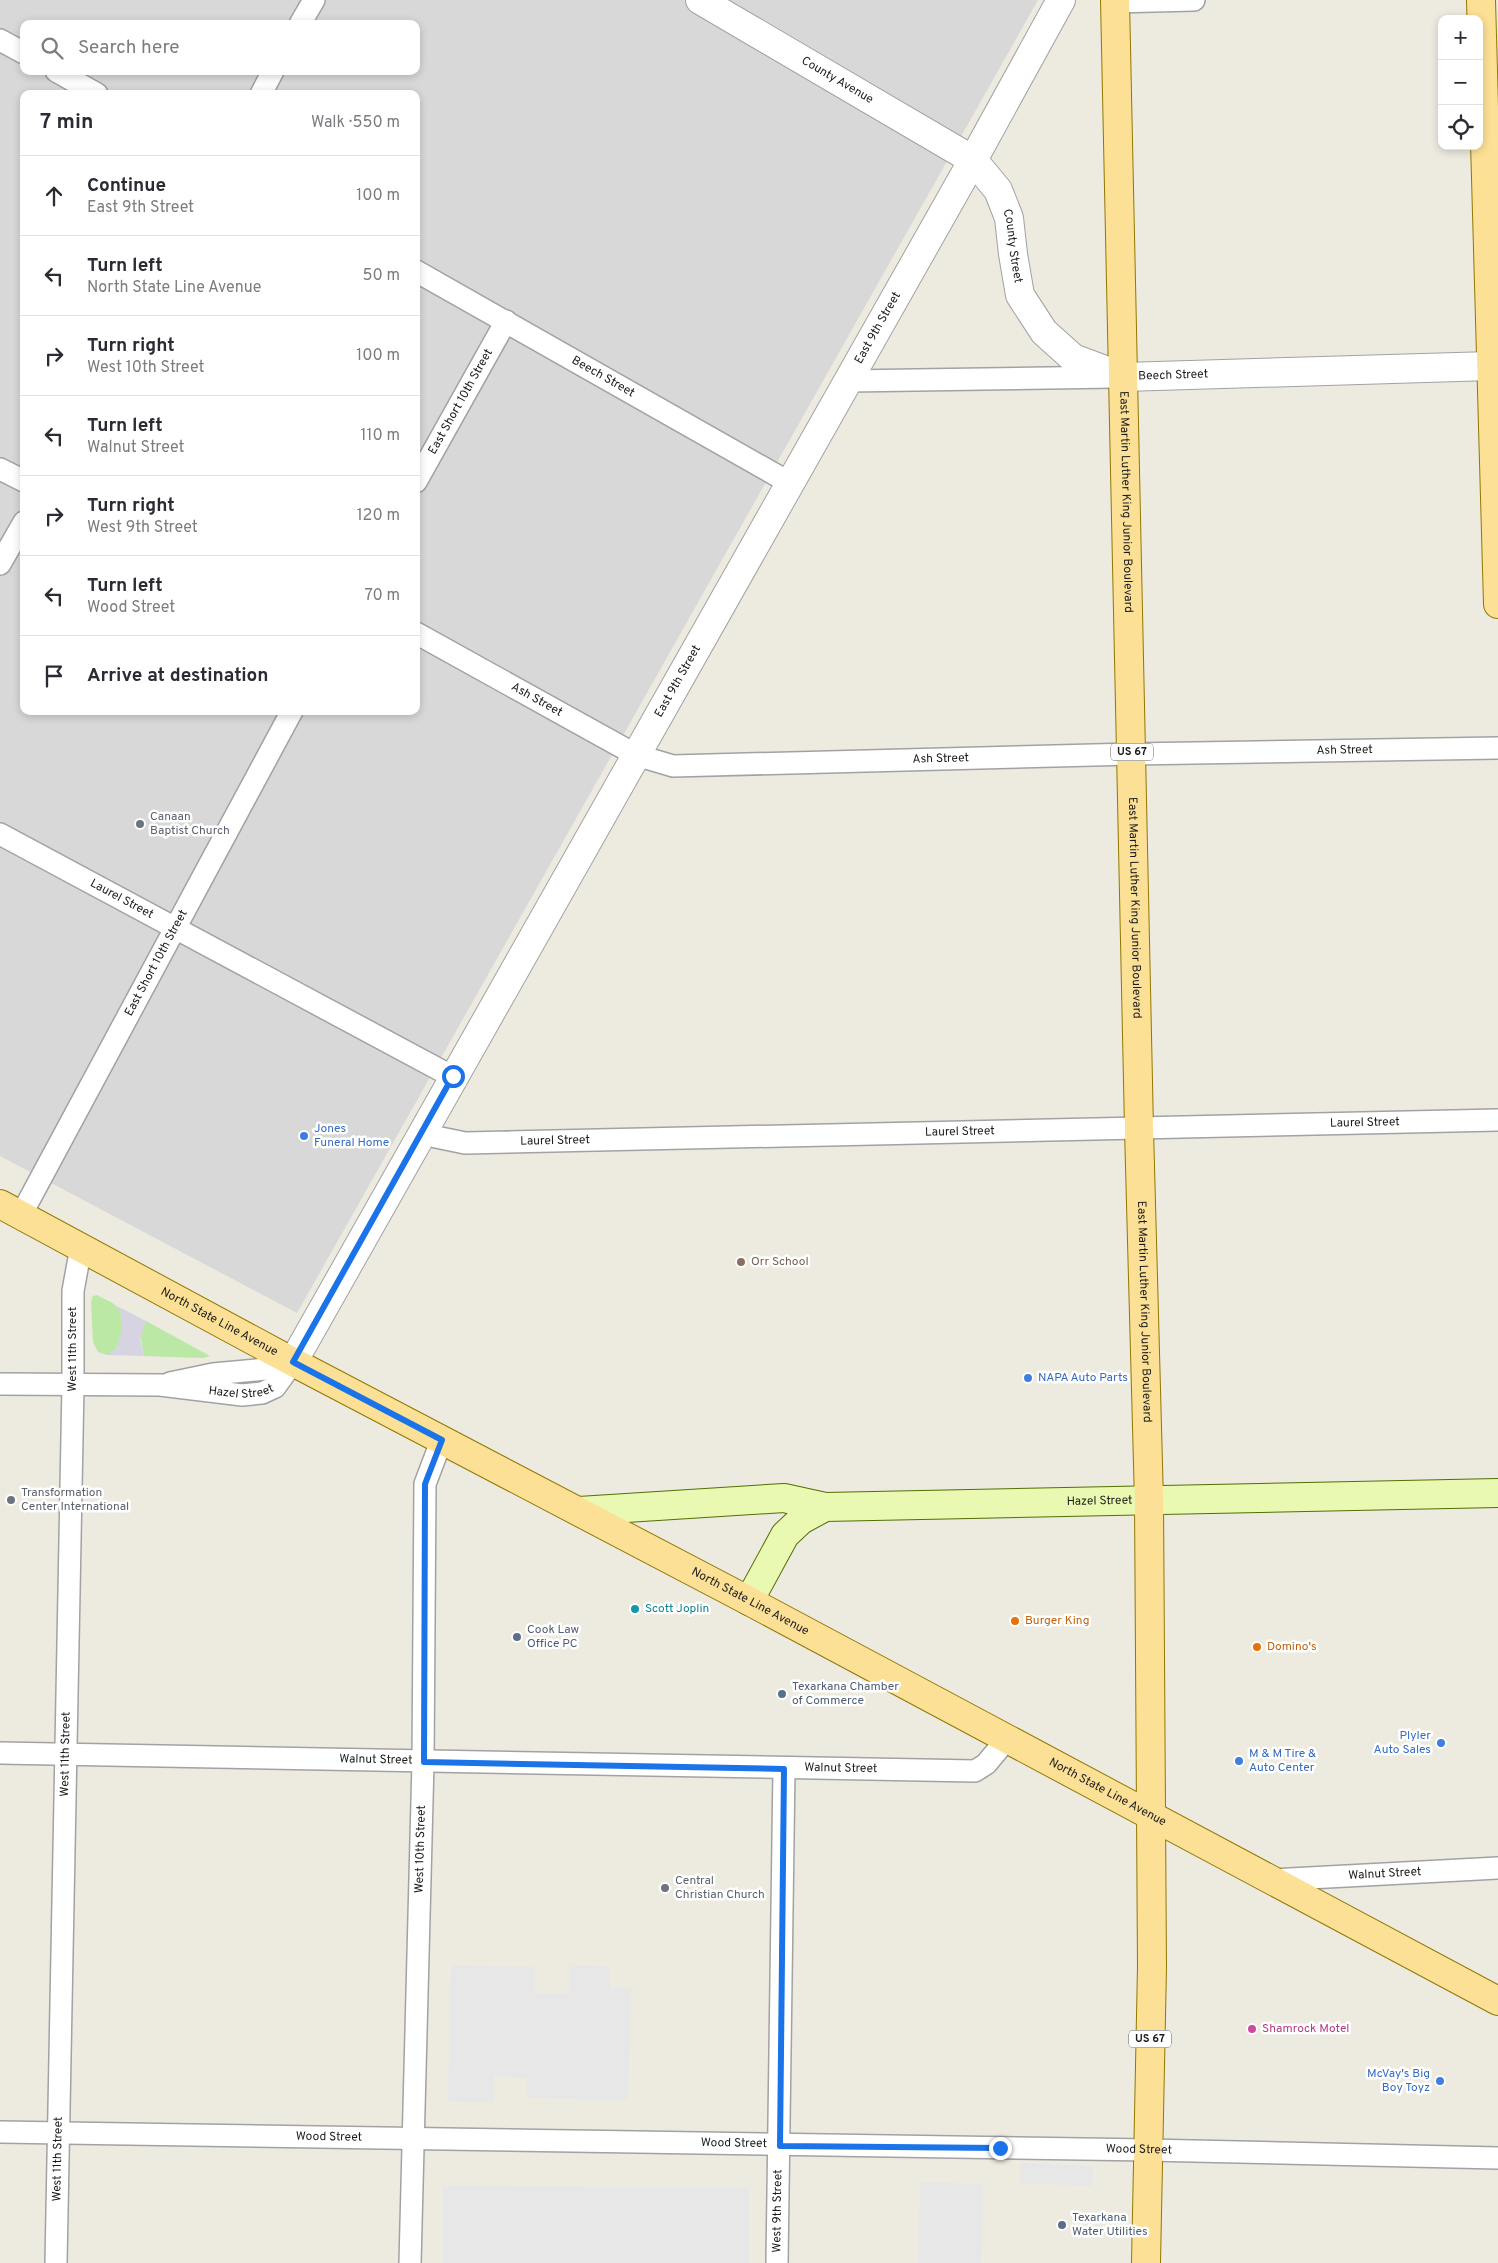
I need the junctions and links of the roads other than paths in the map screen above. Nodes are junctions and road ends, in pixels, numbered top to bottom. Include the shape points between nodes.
1 (314, 0) edge
2 (700, 0) edge
3 (1061, 0) edge
4 (1194, 0) edge
5 (1481, 0) edge
6 (1115, 1) edge
7 (302, 20) edge
8 (0, 40) edge
9 (20, 51) edge
10 (63, 75) edge
11 (271, 75) edge
12 (90, 90) edge
13 (262, 90) edge
14 (973, 160) junction
15 (420, 273) edge
16 (506, 321) junction
17 (1495, 366) edge
18 (1124, 377) junction
19 (848, 381) junction
20 (0, 469) edge
21 (420, 475) edge
22 (20, 479) edge
23 (790, 483) junction
24 (20, 529) edge
25 (0, 564) edge
26 (1498, 604) edge
27 (420, 635) edge
28 (290, 715) edge
29 (1498, 748) edge
30 (1132, 754) junction
31 (636, 755) junction
32 (0, 834) edge
33 (176, 928) junction
34 (453, 1076) junction
35 (1498, 1120) edge
36 (1139, 1129) junction
37 (423, 1131) junction
38 (10, 1210) edge
39 (82, 1247) junction
40 (293, 1362) junction
41 (0, 1384) edge
42 (73, 1385) junction
43 (442, 1440) junction
44 (1498, 1493) edge
45 (1149, 1501) junction
46 (825, 1507) junction
47 (578, 1511) junction
48 (749, 1601) junction
49 (1007, 1739) junction
50 (0, 1753) edge
51 (66, 1754) junction
52 (424, 1762) junction
53 (784, 1769) junction
54 (1151, 1816) junction
55 (1498, 1868) edge
56 (1271, 1880) junction
57 (1498, 2001) edge
58 (0, 2132) edge
59 (60, 2134) junction
60 (415, 2138) junction
61 (780, 2146) junction
62 (1148, 2150) junction
63 (1498, 2158) edge
64 (56, 2263) edge
65 (410, 2263) edge
66 (778, 2263) edge
67 (1146, 2263) edge

1 - 7 street
2 - 14 street, County Avenue
3 - 14 street, East 9th Street
4 - 6 street
5 - 17 main road
6 - 18 main road, East Martin Luther King Junior Boulevard / US 67
8 - 9 street
10 - 12 street
11 - 13 street
14 - 18 street, County Street via 998,190 1009,218 1020,295 1044,332 1074,358
14 - 19 street, East 9th Street
15 - 16 street, Beech Street
16 - 21 street, East Short 10th Street
16 - 23 street, Beech Street
17 - 18 street, Beech Street
17 - 26 main road
18 - 19 street, Beech Street
18 - 30 main road, East Martin Luther King Junior Boulevard / US 67
19 - 23 street, East 9th Street
20 - 22 street
23 - 31 street, East 9th Street
24 - 25 street
27 - 31 street, Ash Street
28 - 33 street, East Short 10th Street
29 - 30 street, Ash Street
30 - 31 street, Ash Street via 683,767 659,764
30 - 36 main road, East Martin Luther King Junior Boulevard / US 67
31 - 34 street, East 9th Street
32 - 33 street, Laurel Street
33 - 34 street, Laurel Street
33 - 38 street, East Short 10th Street
34 - 37 street, East 9th Street
35 - 36 street, Laurel Street
36 - 37 street, Laurel Street via 466,1143
36 - 45 main road, East Martin Luther King Junior Boulevard / US 67
37 - 40 street, East 9th Street
38 - 39 main road, North State Line Avenue
39 - 40 main road, North State Line Avenue
39 - 42 street, West 11th Street via 73,1284
40 - 42 street, Hazel Street via 279,1383 262,1394 242,1396 160,1386
40 - 43 main road, North State Line Avenue
41 - 42 street, Hazel Street
42 - 51 street, West 11th Street
43 - 47 main road, North State Line Avenue
43 - 52 street, West 10th Street via 425,1484
44 - 45 main road, Hazel Street
45 - 46 main road, Hazel Street
45 - 54 main road, East Martin Luther King Junior Boulevard / US 67
46 - 47 main road via 784,1498
46 - 48 main road, Hazel Street via 801,1520 785,1535
47 - 48 main road, North State Line Avenue
48 - 49 main road, North State Line Avenue
49 - 53 street, Walnut Street via 975,1772
49 - 54 main road, North State Line Avenue
50 - 51 street, Walnut Street
51 - 52 street, Walnut Street
51 - 59 street, West 11th Street
52 - 53 street, Walnut Street
52 - 60 street, West 10th Street
53 - 61 street, West 9th Street
54 - 56 main road, North State Line Avenue
54 - 62 main road, US 67
55 - 56 street, Walnut Street
56 - 57 main road, North State Line Avenue
58 - 59 street, Wood Street
59 - 60 street, Wood Street
59 - 64 street, West 11th Street
60 - 61 street, Wood Street
60 - 65 street, West 10th Street
61 - 62 street, Wood Street
61 - 66 street, West 9th Street
62 - 63 street, Wood Street
62 - 67 main road, US 67

